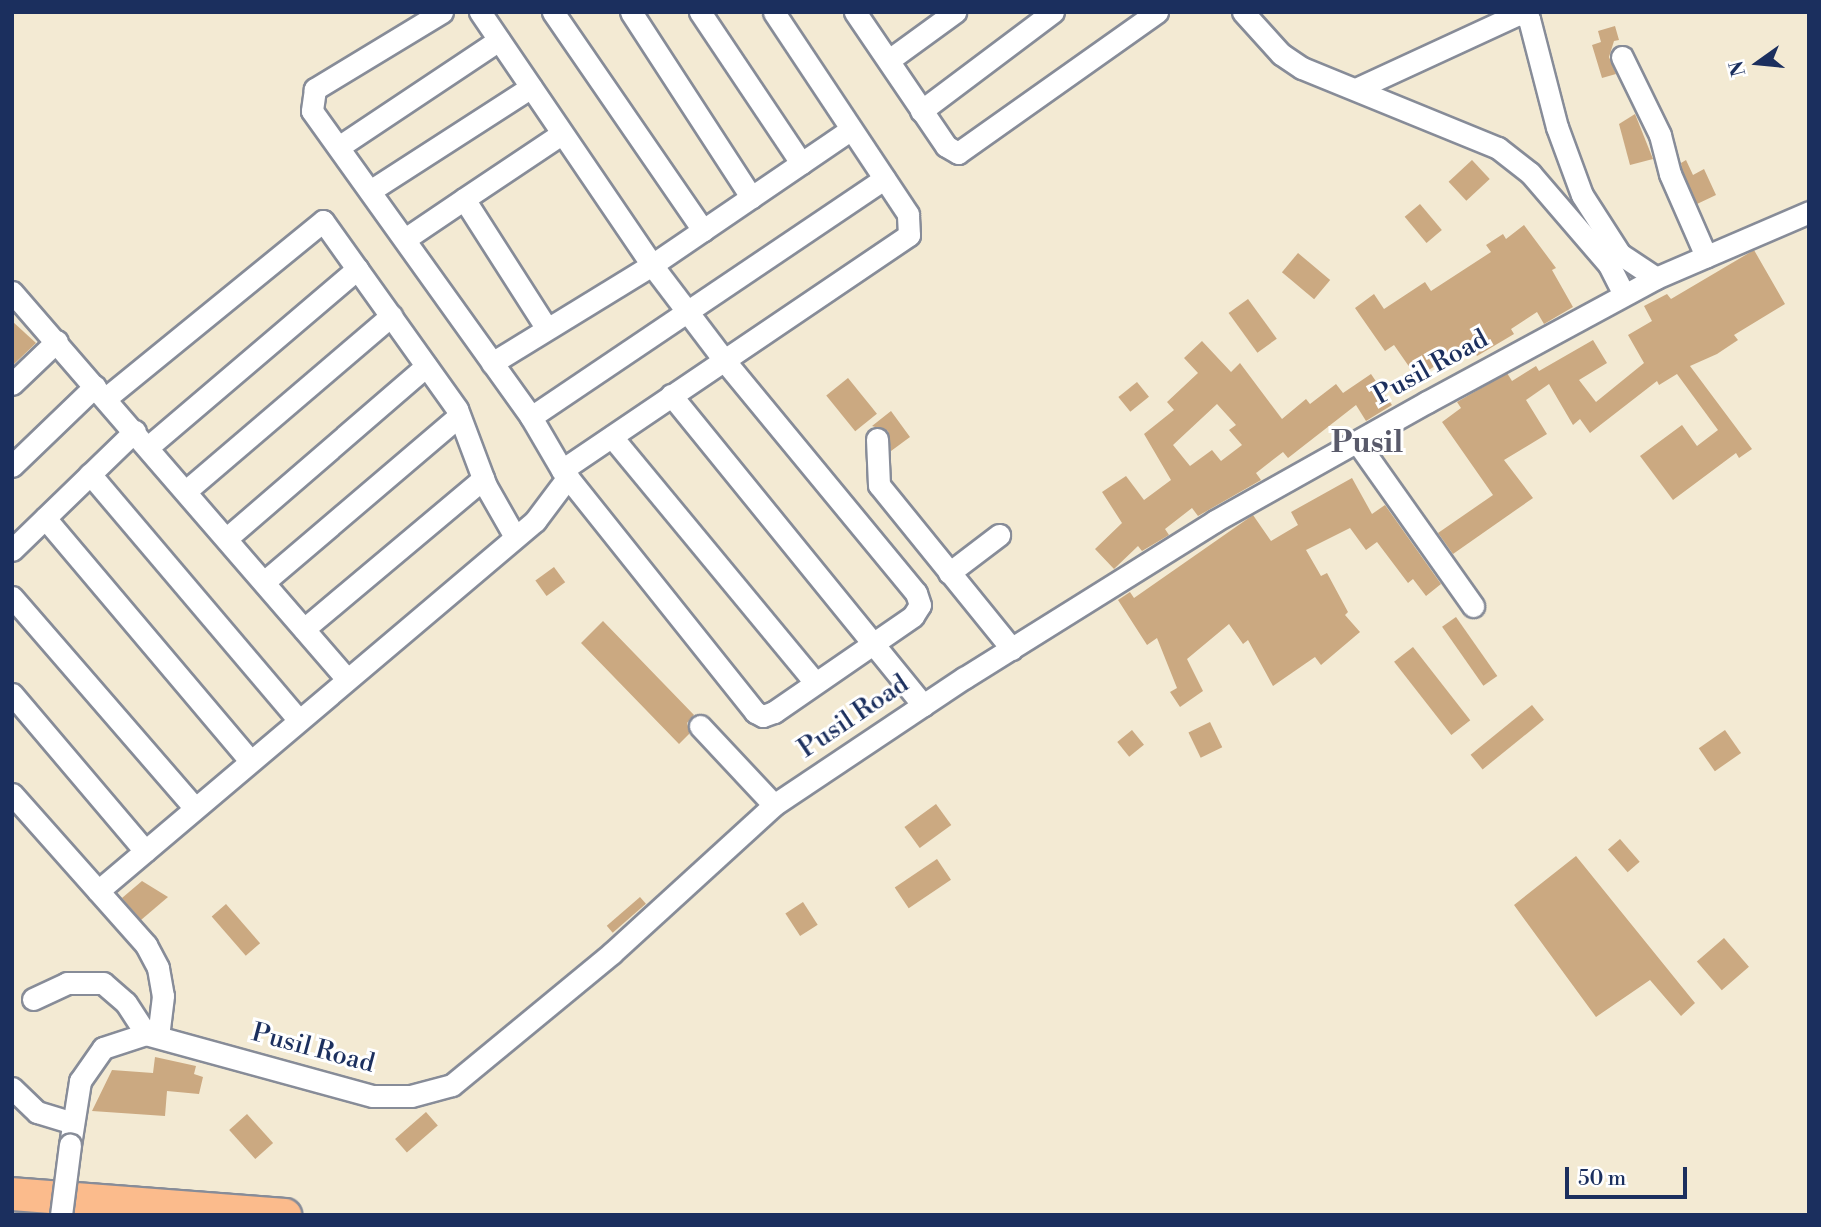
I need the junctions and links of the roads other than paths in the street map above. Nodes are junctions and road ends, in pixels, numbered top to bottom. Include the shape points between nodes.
1 (442, 12) edge
2 (480, 12) edge
3 (553, 12) edge
4 (631, 12) edge
5 (700, 12) edge
6 (774, 12) edge
7 (855, 12) edge
8 (955, 12) edge
9 (1053, 12) edge
10 (1157, 12) edge
11 (1243, 12) edge
12 (499, 40) junction
13 (1622, 57) dead end
14 (889, 60) junction
15 (531, 86) junction
16 (1358, 88) junction
17 (921, 111) junction
18 (850, 130) junction
19 (561, 134) junction
20 (340, 146) junction
21 (801, 163) junction
22 (884, 179) junction
23 (373, 189) junction
24 (751, 197) junction
25 (464, 199) junction
26 (1809, 212) edge
27 (703, 230) junction
28 (405, 239) junction
29 (1706, 256) junction
30 (652, 265) junction
31 (357, 269) junction
32 (1656, 278) junction
33 (1624, 294) junction
34 (14, 297) edge
35 (688, 311) junction
36 (391, 316) junction
37 (547, 329) junction
38 (57, 341) junction
39 (724, 360) junction
40 (492, 363) junction
41 (426, 366) junction
42 (12, 384) edge
43 (101, 392) junction
44 (671, 396) junction
45 (460, 416) junction
46 (531, 416) junction
47 (612, 437) junction
48 (142, 439) junction
49 (877, 439) dead end
50 (1357, 442) junction
51 (12, 466) edge
52 (90, 474) junction
53 (565, 474) junction
54 (483, 479) junction
55 (186, 491) junction
56 (45, 518) junction
57 (514, 535) junction
58 (999, 535) dead end
59 (227, 538) junction
60 (12, 550) edge
61 (949, 573) junction
62 (264, 582) junction
63 (12, 597) edge
64 (1473, 607) dead end
65 (304, 629) junction
66 (874, 641) junction
67 (1012, 649) junction
68 (346, 678) junction
69 (814, 681) junction
70 (12, 694) edge
71 (923, 705) junction
72 (298, 719) junction
73 (700, 726) dead end
74 (250, 761) junction
75 (12, 794) edge
76 (774, 805) junction
77 (195, 808) junction
78 (145, 850) junction
79 (98, 891) junction
80 (33, 999) dead end
81 (152, 1035) junction
82 (12, 1088) edge
83 (72, 1123) junction
84 (12, 1194) edge
85 (61, 1215) edge
86 (285, 1215) edge

1 - 20 street via 315,89 312,111
2 - 12 street
3 - 27 street
4 - 24 street
5 - 21 street
6 - 18 street
7 - 14 street
8 - 14 street
9 - 17 street
10 - 17 street via 968,149 958,153 947,146
11 - 16 street via 1281,54 1302,68
12 - 15 street
12 - 20 street
13 - 29 street via 1660,135 1670,174
14 - 17 street
15 - 19 street
15 - 23 street
16 - 32 street via 1520,13 1529,19 1557,127 1582,194 1620,254
16 - 33 street via 1498,148 1530,173 1609,265
18 - 21 street
18 - 22 street
19 - 25 street
19 - 30 street
20 - 23 street
21 - 24 street
22 - 35 street
22 - 39 street via 908,214 909,235
23 - 28 street
24 - 27 street
25 - 28 street
25 - 37 street
26 - 29 street, Pusil Road
27 - 30 street
28 - 40 street
29 - 32 street, Pusil Road
30 - 35 street
30 - 37 street
31 - 36 street
31 - 43 street via 323,221
31 - 48 street
32 - 33 street, Pusil Road
33 - 50 street, Pusil Road
34 - 38 street
35 - 39 street
35 - 46 street
36 - 41 street
36 - 55 street
37 - 40 street
38 - 42 street
38 - 43 street
39 - 44 street
39 - 66 street via 916,593 920,606 913,616
40 - 46 street
41 - 45 street
41 - 59 street
43 - 48 street
43 - 51 street
44 - 47 street
44 - 66 street
45 - 54 street
45 - 62 street
46 - 53 street
47 - 53 street
47 - 69 street
48 - 52 street
48 - 55 street
49 - 61 street via 879,485
50 - 64 street
50 - 67 street, Pusil Road via 1214,521
52 - 56 street
52 - 72 street
53 - 57 street via 535,521
53 - 69 street via 755,712 763,716 774,712
54 - 57 street
54 - 65 street
55 - 59 street
56 - 60 street
56 - 74 street
57 - 68 street
58 - 61 street
59 - 62 street
61 - 67 street
62 - 65 street
63 - 77 street
65 - 68 street
66 - 69 street
66 - 71 street
67 - 71 street, Pusil Road
68 - 72 street
70 - 78 street
71 - 76 street, Pusil Road
72 - 74 street
73 - 76 street
74 - 77 street
75 - 79 street
76 - 81 street, Pusil Road via 612,953 452,1085 411,1096 373,1096
77 - 78 street
78 - 79 street
79 - 81 street via 146,945 158,968 163,996
80 - 81 street via 67,983 103,983
81 - 83 street via 103,1048 80,1082
82 - 83 street via 37,1112
83 - 85 street, bridge
84 - 86 highway

